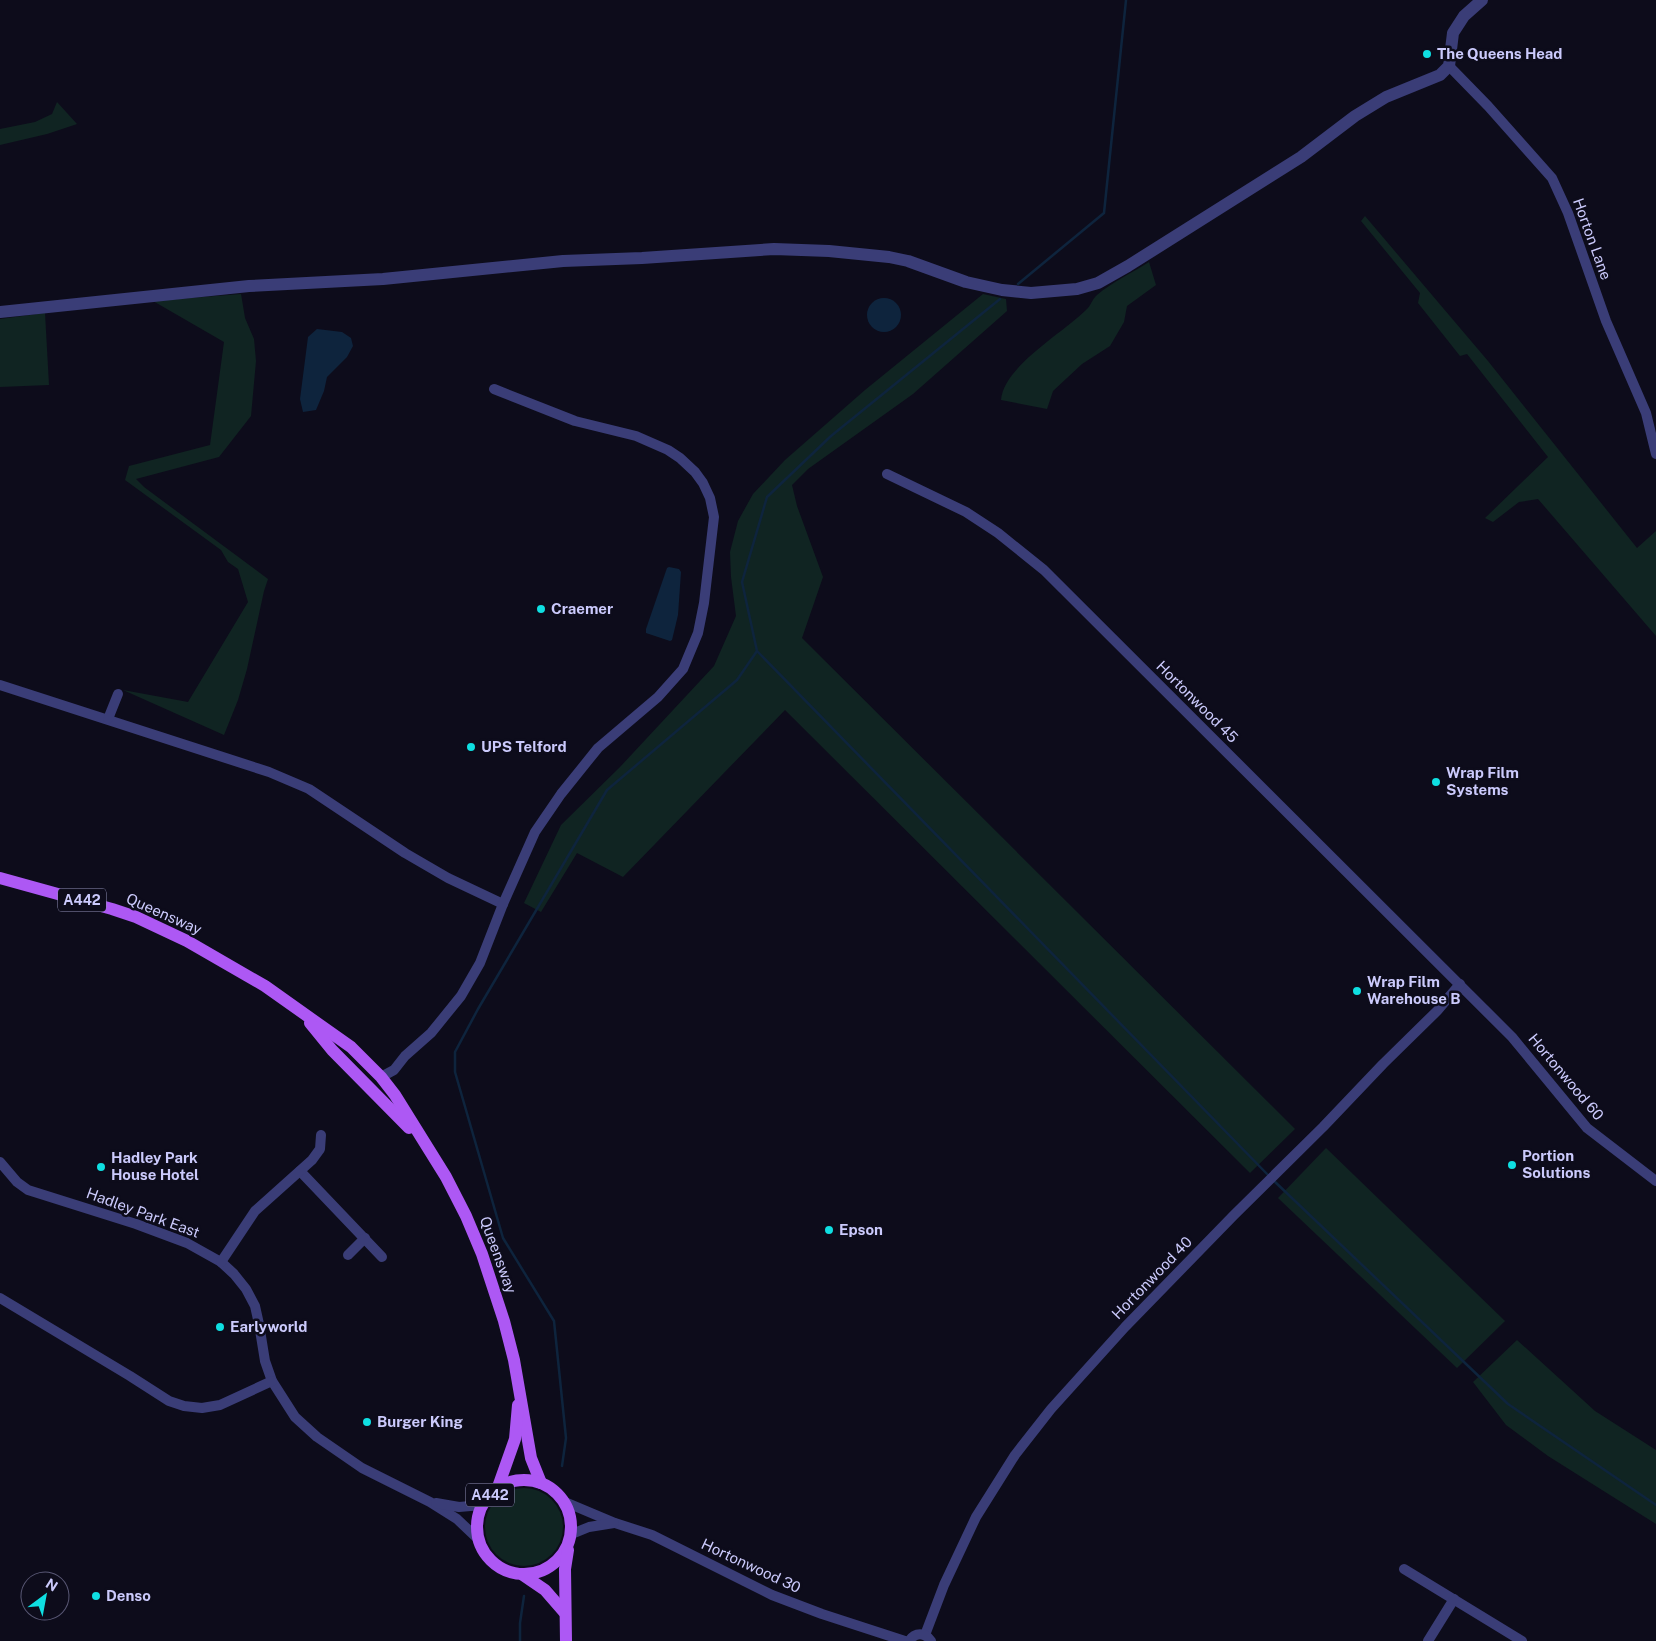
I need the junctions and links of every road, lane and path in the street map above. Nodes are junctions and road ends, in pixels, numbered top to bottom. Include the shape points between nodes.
1 (1482, 0) edge
2 (1448, 66) junction
3 (0, 312) edge
4 (494, 389) dead end
5 (1656, 454) edge
6 (887, 474) dead end
7 (0, 684) edge
8 (118, 694) dead end
9 (108, 719) junction
10 (0, 878) edge
11 (502, 904) junction
12 (1460, 984) junction
13 (300, 1011) junction
14 (381, 1077) junction
15 (369, 1088) junction
16 (321, 1135) dead end
17 (422, 1140) junction
18 (0, 1162) edge
19 (300, 1171) junction
20 (1656, 1180) edge
21 (365, 1238) junction
22 (348, 1255) dead end
23 (382, 1256) dead end
24 (221, 1262) junction
25 (0, 1298) edge
26 (272, 1381) junction
27 (519, 1390) junction
28 (541, 1482) junction
29 (498, 1487) junction
30 (430, 1502) junction
31 (564, 1502) junction
32 (482, 1506) junction
33 (615, 1523) junction
34 (571, 1538) junction
35 (479, 1540) junction
36 (1404, 1569) dead end
37 (523, 1575) junction
38 (1454, 1599) junction
39 (565, 1613) junction
40 (928, 1638) edge
41 (566, 1641) edge
42 (905, 1641) edge
43 (909, 1641) edge
44 (1428, 1641) edge
45 (1522, 1641) edge

1 - 2 street via 1464,16 1453,33
2 - 3 street via 1440,75 1386,97 1355,116 1301,157 1114,275 1077,289 1031,293 1002,290 888,257 774,249 563,261 383,279 249,286
2 - 5 street, Horton Lane via 1552,178 1568,213 1606,321 1646,413
4 - 11 street via 575,420 636,436 668,450 703,483 714,517 698,634 683,670 658,697 598,748 561,794 535,832
6 - 12 street, Hortonwood 45 via 966,512 1044,570
7 - 9 street
8 - 9 street
9 - 11 street via 270,772 309,789 405,853
10 - 13 main road, Queensway / A442 via 112,909 163,929 212,954
11 - 14 street via 480,963 461,996 431,1033 405,1056 389,1064
12 - 20 street, Hortonwood 60 via 1512,1037 1587,1128
12 - 40 street, Hortonwood 40 via 1096,1358 1051,1409 1015,1455 976,1517 944,1585
13 - 14 main road, Queensway / A442 via 352,1047
13 - 15 main road, Queensway / A442
14 - 15 main road
14 - 17 main road, Queensway / A442
15 - 17 main road, Queensway / A442
16 - 19 street via 320,1149
17 - 27 main road, Queensway / A442 via 446,1177 482,1254 504,1321
18 - 24 street, Hadley Park East via 28,1190 187,1243
19 - 21 street
19 - 24 street via 255,1211
21 - 22 street
21 - 23 street
24 - 26 street, Hadley Park East via 246,1289 255,1306
25 - 26 street via 169,1401 184,1406 202,1408 220,1404
26 - 30 street, Hadley Park East via 292,1412 317,1437 362,1468
27 - 28 main road, Queensway / A442 via 532,1458
27 - 29 main road, Queensway / A442 via 515,1439
28 - 29 main road, A442 via 512,1481
28 - 31 main road
29 - 32 main road, A442
30 - 32 street, Hadley Park East via 459,1507
30 - 35 street, Hadley Park East via 458,1519
31 - 33 street, Hortonwood 30
31 - 34 main road via 570,1512
32 - 35 main road, A442 via 478,1516
33 - 34 street, Hortonwood 30 via 589,1527
33 - 42 street, Hortonwood 30 via 652,1535 772,1595
34 - 37 main road via 559,1560 542,1571
34 - 39 main road via 566,1569
35 - 37 main road, A442 via 492,1562
36 - 38 street
37 - 39 main road, A442 via 545,1590
38 - 44 street
38 - 45 street
39 - 41 main road
40 - 43 street via 917,1634

